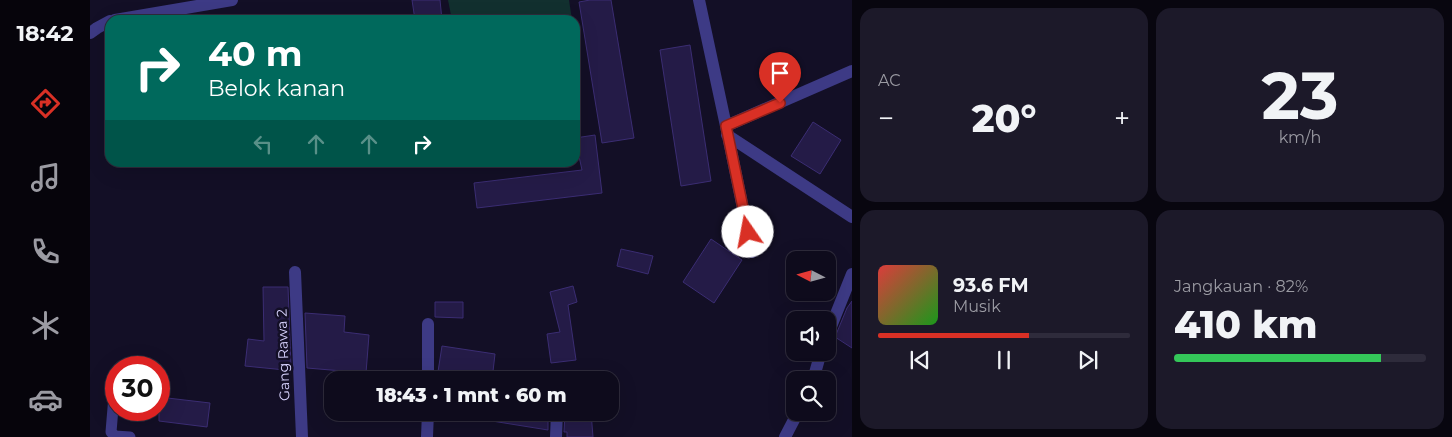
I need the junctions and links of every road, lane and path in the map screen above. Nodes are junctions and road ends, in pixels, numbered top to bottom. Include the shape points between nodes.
1 (232, 0) edge
2 (699, 0) edge
3 (144, 15) edge
4 (105, 24) edge
5 (90, 33) edge
6 (852, 71) edge
7 (726, 131) junction
8 (852, 217) edge
9 (752, 252) dead end
10 (295, 272) dead end
11 (852, 274) edge
12 (836, 314) edge
13 (428, 324) dead end
14 (428, 371) edge
15 (112, 421) edge
16 (428, 421) edge
17 (557, 421) edge
18 (793, 421) edge
19 (130, 437) edge
20 (302, 437) edge
21 (428, 437) edge
22 (556, 437) edge
23 (785, 437) edge

1 - 3 street
2 - 7 street
4 - 5 street
6 - 7 street
7 - 8 street
7 - 9 street
10 - 20 street, Gang Rawa 2
11 - 12 street
13 - 14 street
15 - 19 lane via 111,432 115,436
16 - 21 street
17 - 22 street
18 - 23 street

